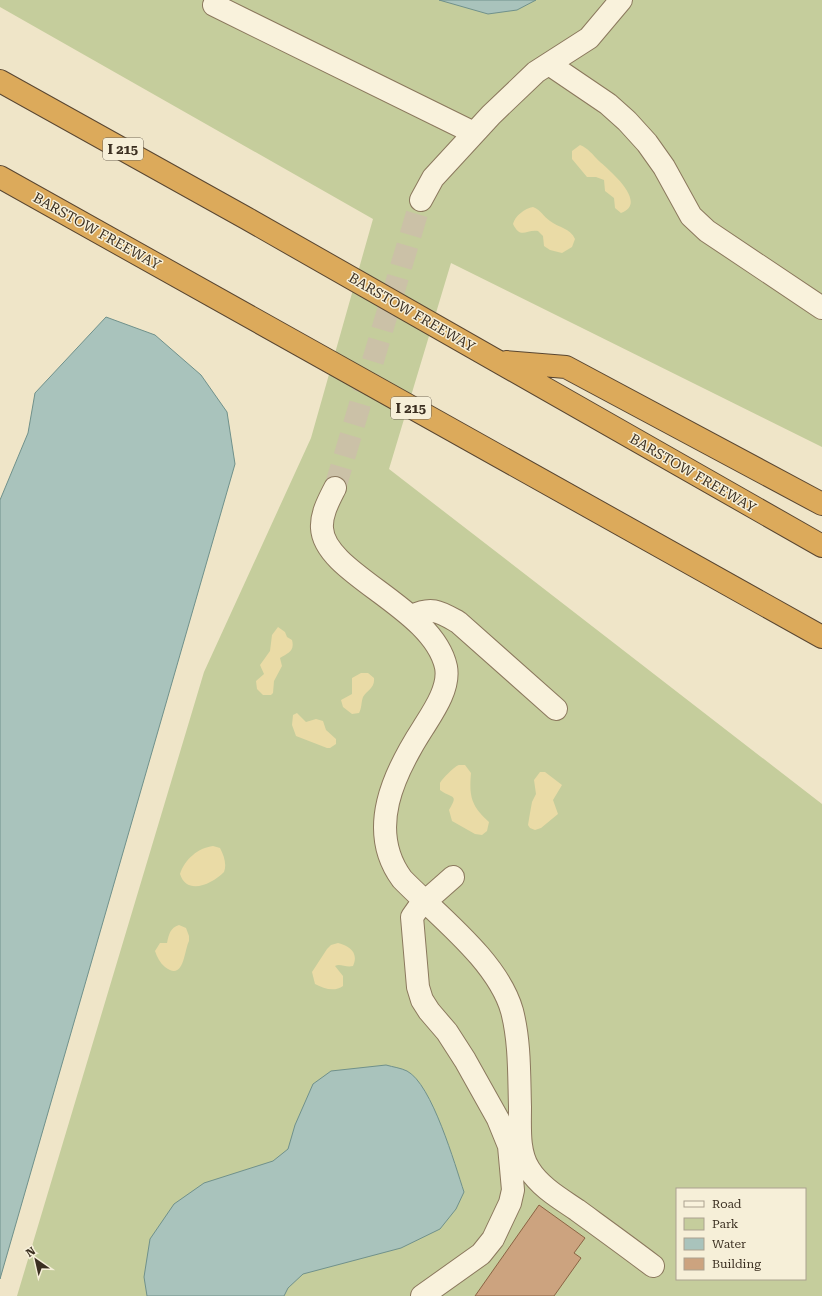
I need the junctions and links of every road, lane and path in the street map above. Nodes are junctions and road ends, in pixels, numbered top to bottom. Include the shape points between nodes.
1 (621, 0) edge
2 (214, 5) dead end
3 (549, 64) junction
4 (0, 81) edge
5 (474, 133) junction
6 (0, 177) edge
7 (421, 200) tunnel mouth
8 (822, 308) edge
9 (499, 362) junction
10 (335, 488) tunnel mouth
11 (822, 504) edge
12 (822, 546) edge
13 (412, 616) junction
14 (822, 637) edge
15 (556, 709) dead end
16 (453, 877) dead end
17 (424, 902) junction
18 (544, 1185) junction
19 (510, 1204) junction
20 (654, 1266) dead end
21 (422, 1296) edge

1 - 3 lane via 589,38
2 - 5 lane
3 - 5 lane via 536,72
3 - 8 lane via 627,120 664,167 691,216 707,231
4 - 9 highway, BARSTOW FREEWAY / I 215
5 - 7 lane via 433,178
6 - 14 highway, BARSTOW FREEWAY / I 215
9 - 11 highway via 566,367
9 - 12 highway, BARSTOW FREEWAY / I 215
10 - 13 lane via 323,520 322,528 327,545 365,582
13 - 15 lane via 429,610 458,622
13 - 17 lane via 440,650 446,668 444,688 435,709 393,782 385,831 388,853 394,867
16 - 17 lane
17 - 18 lane via 480,957 497,980 511,1010 518,1043 522,1149 529,1170
17 - 19 lane via 412,917 418,987 422,1000 465,1060 500,1124 509,1146 511,1160 513,1190
18 - 19 lane
18 - 20 lane
19 - 21 lane via 493,1239 481,1254

